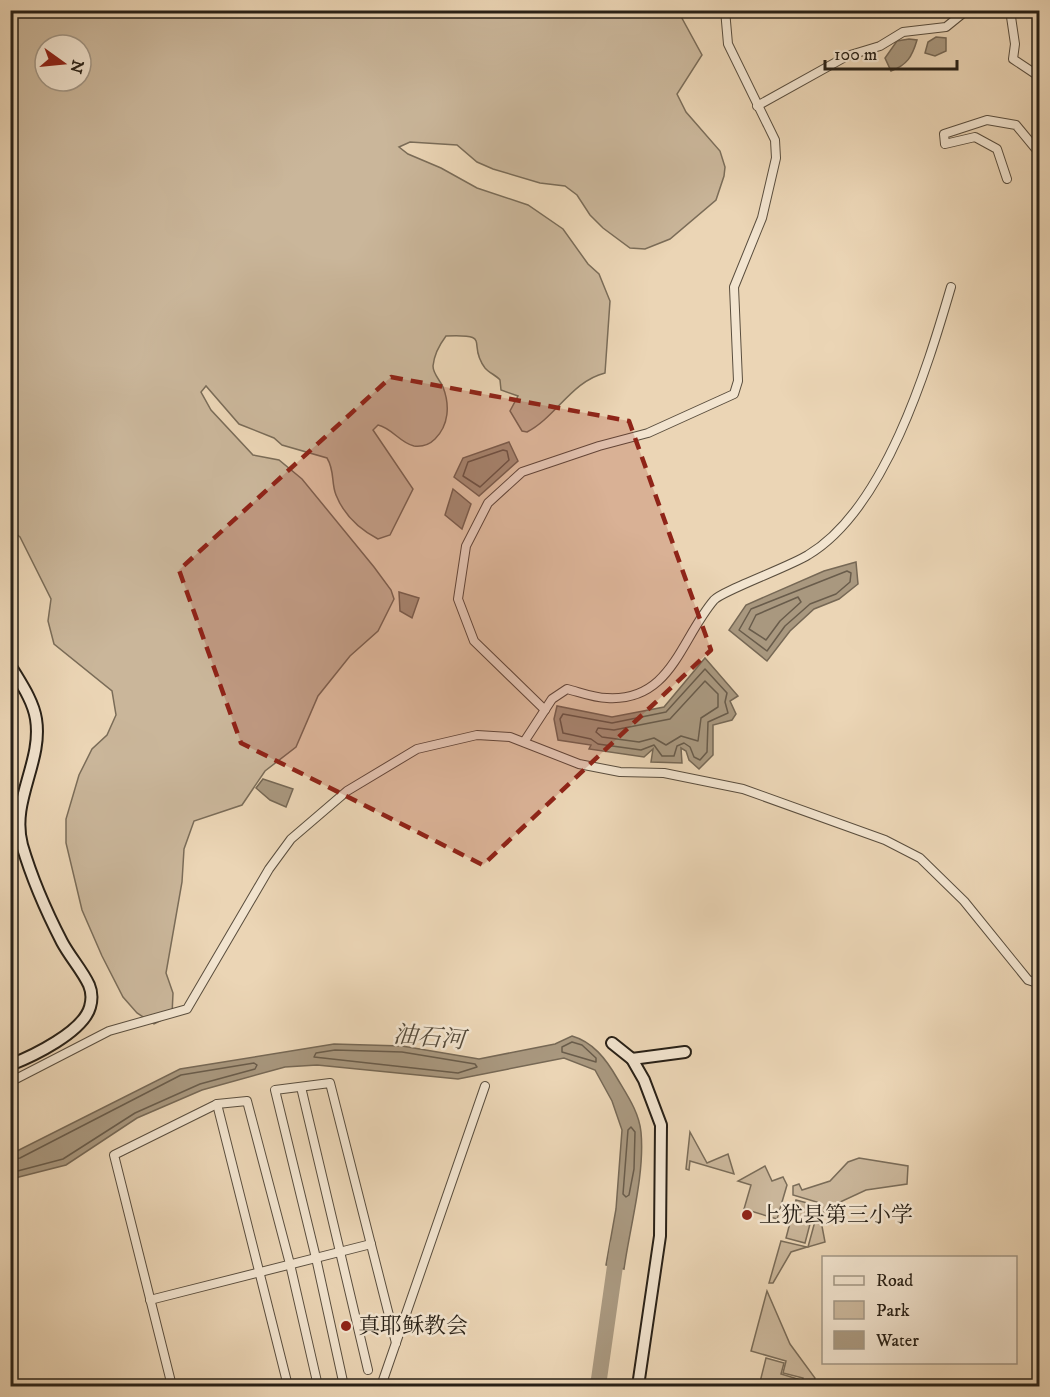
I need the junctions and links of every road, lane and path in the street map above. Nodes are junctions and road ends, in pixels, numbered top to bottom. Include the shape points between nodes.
1 (725, 10) edge
2 (967, 10) edge
3 (1010, 10) edge
4 (1040, 77) edge
5 (758, 106) junction
6 (1040, 154) edge
7 (1007, 179) dead end
8 (951, 287) dead end
9 (10, 665) edge
10 (545, 710) junction
11 (524, 742) junction
12 (14, 825) edge
13 (1040, 984) edge
14 (612, 1043) dead end
15 (685, 1052) dead end
16 (632, 1059) junction
17 (10, 1065) edge
18 (10, 1082) edge
19 (485, 1086) dead end
20 (301, 1087) junction
21 (217, 1104) junction
22 (371, 1244) junction
23 (340, 1252) junction
24 (316, 1258) junction
25 (290, 1264) junction
26 (259, 1272) junction
27 (150, 1300) junction
28 (396, 1343) junction
29 (368, 1370) dead end
30 (172, 1386) edge
31 (288, 1386) edge
32 (318, 1386) edge
33 (344, 1386) edge
34 (381, 1386) edge
35 (638, 1386) edge

1 - 5 street via 728,44
2 - 5 street via 946,27 903,32 880,46 847,56
3 - 4 street via 1013,59
5 - 10 street via 775,140 776,158 762,218 734,287 738,381 734,394 648,433 522,472 488,503 466,546 458,599 474,641
6 - 7 street via 1016,125 987,120 944,134 945,144 975,137 997,149
8 - 10 street via 931,356 894,446 867,494 838,532 809,555 715,598 661,681 634,697 606,698 567,689 552,699
9 - 12 street via 36,719 33,755
10 - 11 street
11 - 13 street via 579,764 620,772 664,773 743,789 885,840 920,858 964,901 1028,981
11 - 18 street via 477,735 417,749 347,791 291,839 207,970 187,1009 110,1031
12 - 17 street via 38,895 90,986 92,997 85,1018 78,1024 50,1046
14 - 16 street
15 - 16 street
16 - 35 street via 655,1108 661,1133 660,1236
19 - 28 street
20 - 22 street via 330,1083
20 - 23 street
20 - 24 street via 275,1090
21 - 25 street via 247,1101
21 - 26 street
21 - 27 street via 114,1155
22 - 23 street
22 - 28 street
23 - 24 street
23 - 29 street
24 - 25 street
24 - 33 street
25 - 26 street
25 - 32 street
26 - 27 street
26 - 31 street
27 - 30 street
28 - 34 street

